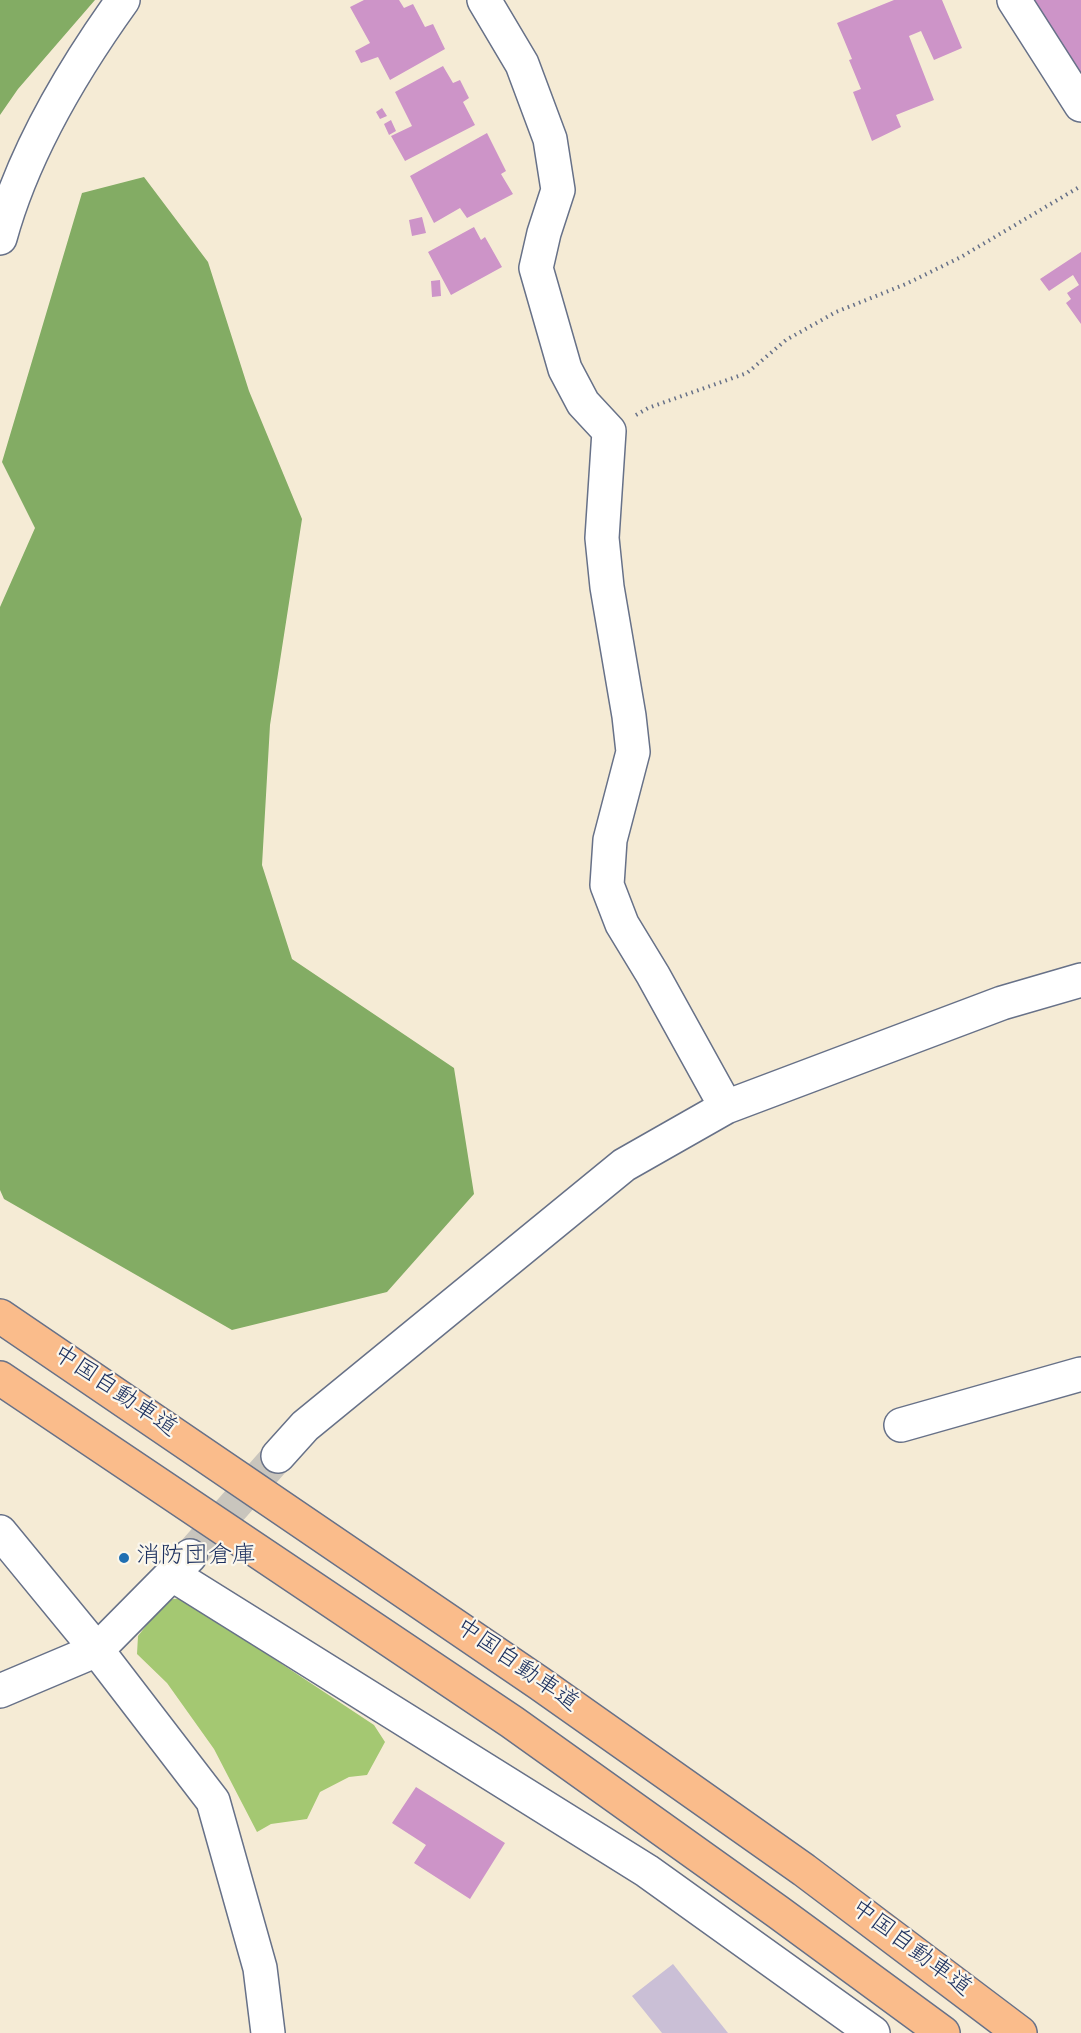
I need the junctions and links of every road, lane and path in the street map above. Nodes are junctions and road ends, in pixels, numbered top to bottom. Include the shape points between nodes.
1 (123, 0) edge
2 (484, 0) edge
3 (1014, 0) edge
4 (1081, 105) edge
5 (1081, 186) edge
6 (0, 238) edge
7 (609, 431) junction
8 (1081, 980) edge
9 (726, 1107) junction
10 (0, 1316) edge
11 (1081, 1374) edge
12 (0, 1378) edge
13 (901, 1425) dead end
14 (278, 1456) tunnel mouth
15 (0, 1532) edge
16 (97, 1650) junction
17 (0, 1691) edge
18 (267, 2033) edge
19 (873, 2033) edge
20 (943, 2033) edge
21 (1020, 2033) edge

1 - 6 street via 47,119
2 - 7 street via 522,64 550,139 558,190 536,268 565,369 584,403
3 - 4 street
5 - 7 path via 961,257 836,312 796,334 747,373 648,408
7 - 9 street via 602,538 633,752 610,840 607,885 622,924
8 - 9 street via 1002,1003
9 - 14 street via 624,1165 304,1426
10 - 21 highway, 中国自動車道 via 539,1683 804,1870
11 - 13 street
12 - 20 highway, 中国自動車道 via 512,1722
15 - 16 street
16 - 17 street
16 - 18 street via 213,1801 260,1968
16 - 19 street via 182,1566 647,1871

